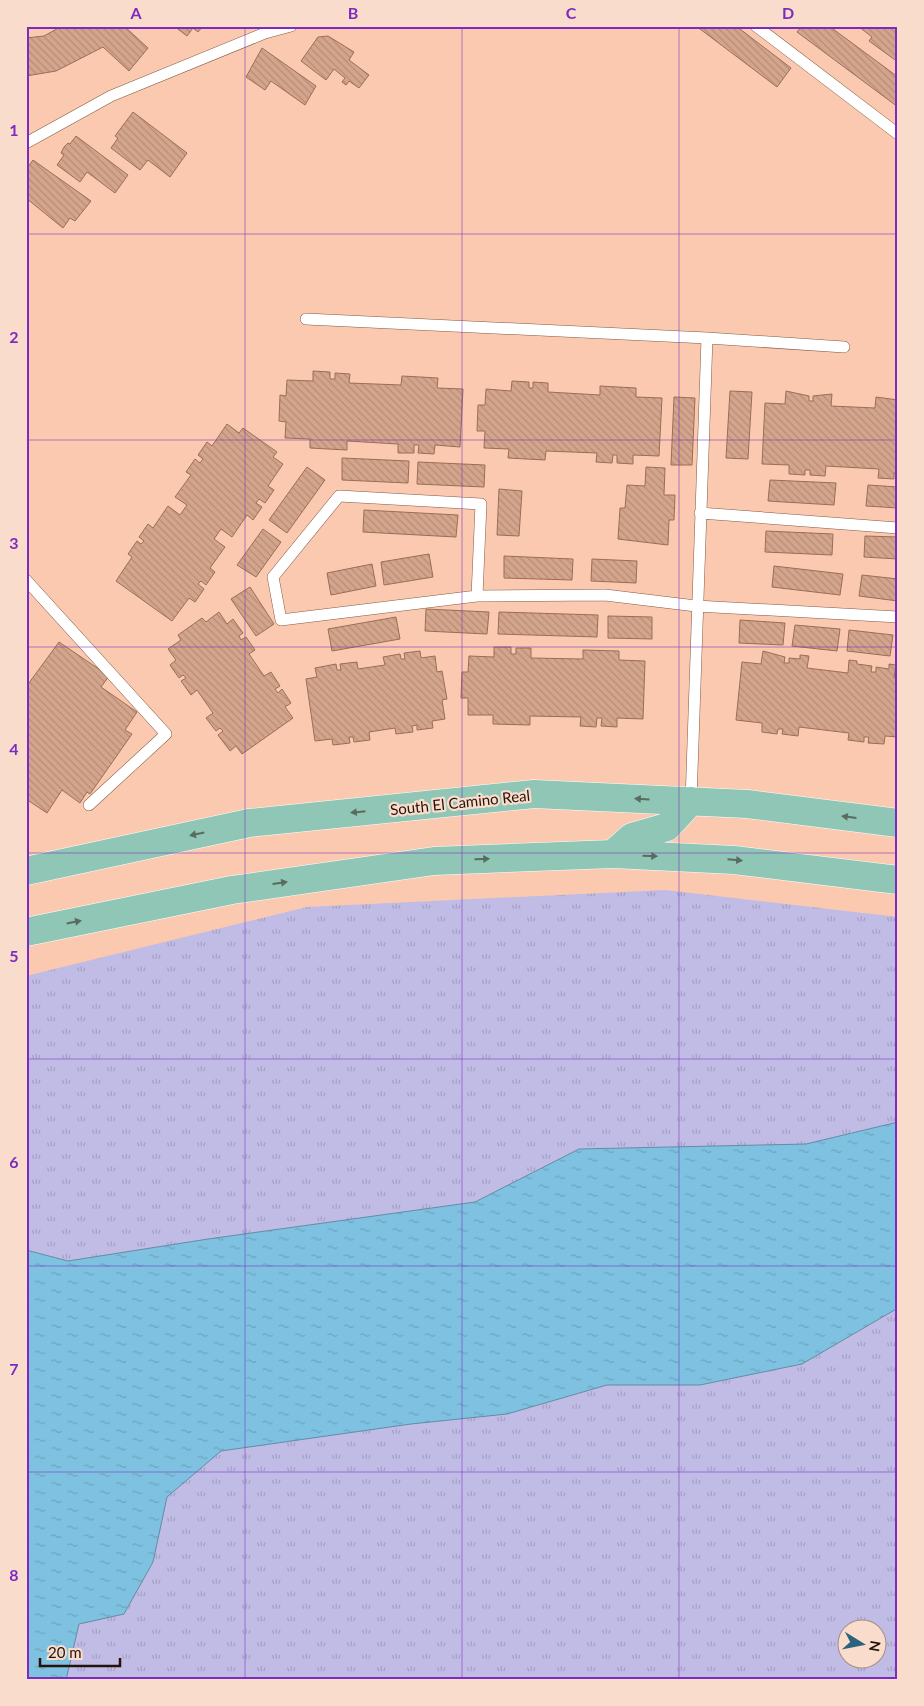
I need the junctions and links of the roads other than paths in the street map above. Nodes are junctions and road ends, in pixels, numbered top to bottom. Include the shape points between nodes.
1 (291, 26) edge
2 (756, 26) edge
3 (898, 134) edge
4 (26, 143) edge
5 (306, 319) dead end
6 (707, 338) junction
7 (844, 347) dead end
8 (700, 514) junction
9 (898, 528) edge
10 (26, 580) edge
11 (477, 596) junction
12 (696, 606) junction
13 (898, 618) edge
14 (691, 802) junction
15 (89, 805) dead end
16 (898, 824) edge
17 (613, 854) junction
18 (26, 871) edge
19 (898, 880) edge
20 (26, 932) edge

1 - 4 lane via 265,33 110,96
2 - 3 lane
5 - 6 lane
6 - 7 lane
6 - 8 lane
8 - 9 lane
8 - 12 lane
10 - 15 lane via 166,734
11 - 11 lane via 281,620 273,578 339,496 481,504
11 - 12 lane via 605,595
12 - 13 lane
12 - 14 lane
16 -> 14 main road, South El Camino Real via 747,804
14 - 17 main road via 668,827 632,837
14 -> 18 main road, South El Camino Real via 534,794 269,821
17 -> 19 main road via 734,860
20 -> 17 main road via 232,890 434,861

